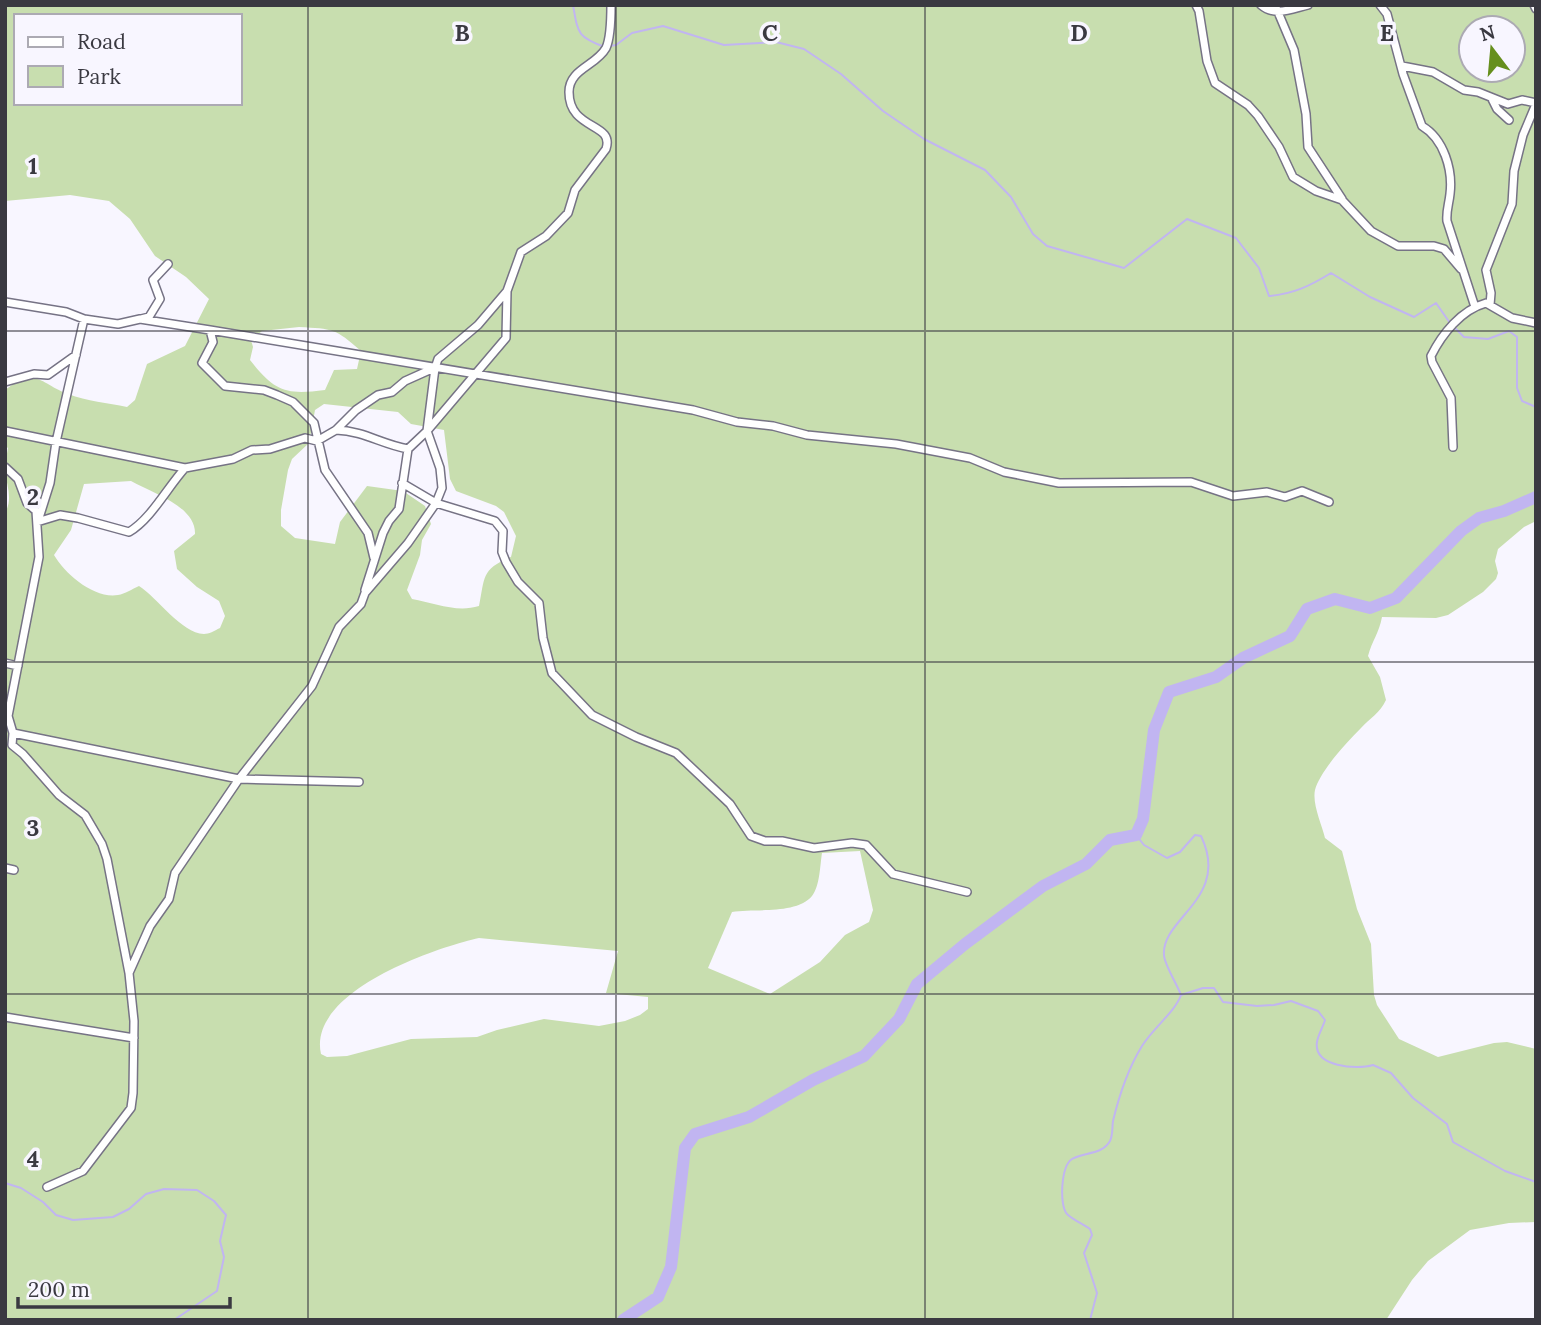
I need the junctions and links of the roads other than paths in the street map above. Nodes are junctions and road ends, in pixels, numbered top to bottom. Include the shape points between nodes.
1 (611, 5) edge
2 (1196, 5) edge
3 (1261, 5) edge
4 (1308, 5) edge
5 (1380, 5) edge
6 (1276, 9) edge
7 (1402, 66) junction
8 (1492, 99) junction
9 (1536, 104) edge
10 (1509, 120) dead end
11 (1342, 200) junction
12 (168, 264) dead end
13 (1461, 269) junction
14 (506, 291) junction
15 (5, 302) edge
16 (1490, 305) junction
17 (1475, 307) junction
18 (84, 319) junction
19 (140, 319) junction
20 (1536, 323) edge
21 (210, 330) junction
22 (76, 355) junction
23 (435, 368) junction
24 (476, 374) junction
25 (5, 382) edge
26 (336, 430) junction
27 (5, 431) edge
28 (427, 431) junction
29 (317, 441) junction
30 (56, 442) junction
31 (1453, 447) dead end
32 (408, 449) junction
33 (5, 467) edge
34 (185, 468) junction
35 (402, 483) junction
36 (1329, 502) dead end
37 (436, 503) junction
38 (37, 522) junction
39 (374, 558) junction
40 (365, 593) junction
41 (5, 663) edge
42 (18, 666) junction
43 (13, 733) junction
44 (8, 743) edge
45 (239, 779) junction
46 (359, 782) dead end
47 (967, 892) dead end
48 (129, 973) junction
49 (5, 1017) edge
50 (134, 1038) junction
51 (47, 1187) dead end

1 - 14 street via 607,47 573,78 569,91 577,117 606,134 609,142 575,190 568,213 546,236 521,252
2 - 11 street via 1215,83 1258,116 1293,177
3 - 6 street via 1266,10
4 - 6 street
5 - 7 street via 1387,13
6 - 11 street via 1294,50 1308,147
7 - 8 street via 1433,72
7 - 13 street via 1422,126 1443,146 1450,178 1447,221
8 - 9 street
8 - 10 street
9 - 16 street via 1514,170 1512,204 1486,270
11 - 13 street via 1371,231 1398,246 1444,249
12 - 19 street via 153,280 160,299 149,317
13 - 17 street
14 - 23 street via 478,325 438,359
14 - 24 street via 506,338
15 - 18 street
16 - 17 street
16 - 20 street via 1512,318
17 - 31 street via 1464,312 1430,356 1451,398
18 - 19 street via 118,324
18 - 22 street
19 - 21 street
21 - 23 street
21 - 29 street via 213,342 202,362 225,386 264,390 293,402 314,423
22 - 25 street via 48,375
22 - 30 street
23 - 24 street
23 - 26 street via 378,396
23 - 28 street
24 - 28 street
24 - 36 street via 693,410 807,435 896,444 970,458 1004,472 1059,483 1191,482 1233,496 1267,492 1285,497 1302,491
26 - 29 street
26 - 32 street via 353,430
27 - 30 street
28 - 32 street
28 - 37 street via 440,468 442,488
29 - 34 street via 305,439 251,450 233,459
29 - 39 street via 325,470 368,533
30 - 34 street
30 - 38 street via 50,483
32 - 35 street
33 - 38 street via 20,482
34 - 38 street via 143,524 129,533 78,517 60,515
35 - 37 street
35 - 39 street via 399,509
37 - 40 street
37 - 47 street via 495,521 503,531 506,562 538,603 552,673 576,701 611,725 676,753 730,804 751,836 814,848 866,845 893,874
38 - 42 street via 39,557
39 - 40 street
40 - 45 street via 361,604 339,627 312,686
41 - 42 street
42 - 43 street via 8,716
43 - 44 street
43 - 45 street
44 - 48 street via 85,815 102,844
45 - 46 street
45 - 48 street via 175,873 169,899 150,926
48 - 50 street
49 - 50 street
50 - 51 street via 131,1108 83,1171

